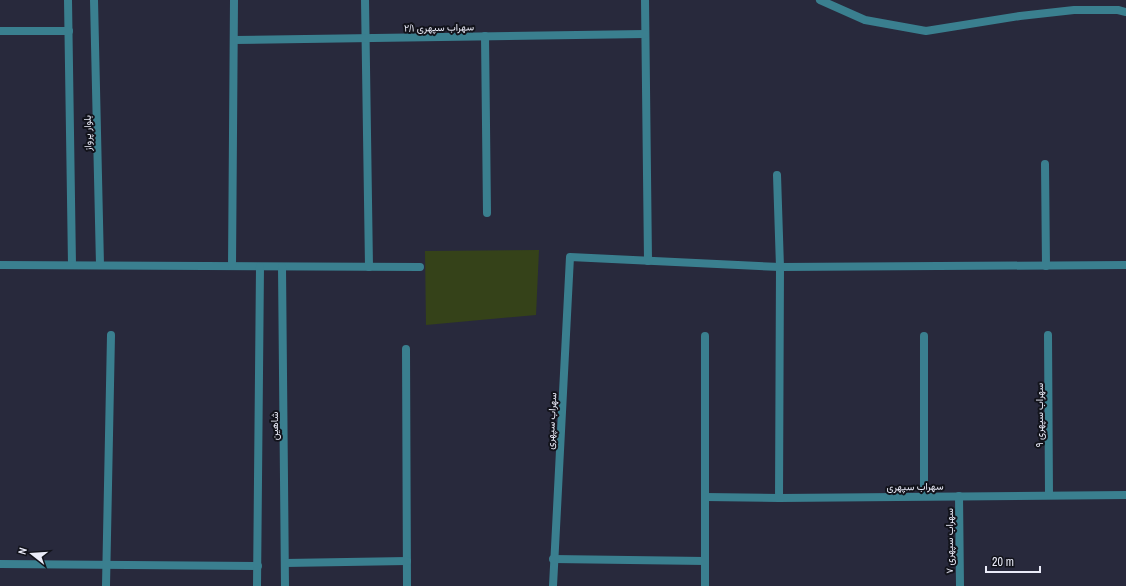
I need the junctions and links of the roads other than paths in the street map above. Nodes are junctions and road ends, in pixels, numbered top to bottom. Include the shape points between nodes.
1 (68, 0) edge
2 (94, 0) edge
3 (234, 0) edge
4 (365, 0) edge
5 (645, 0) edge
6 (820, 0) edge
7 (1126, 12) edge
8 (0, 31) edge
9 (69, 31) junction
10 (645, 34) junction
11 (485, 36) junction
12 (366, 38) junction
13 (234, 40) junction
14 (1045, 164) dead end
15 (777, 175) dead end
16 (487, 214) dead end
17 (648, 261) junction
18 (0, 265) edge
19 (72, 265) junction
20 (100, 265) junction
21 (1126, 265) edge
22 (232, 266) junction
23 (1046, 266) junction
24 (260, 267) junction
25 (282, 267) junction
26 (368, 267) junction
27 (420, 267) dead end
28 (780, 268) junction
29 (111, 335) dead end
30 (1048, 335) dead end
31 (705, 336) dead end
32 (924, 336) dead end
33 (406, 349) dead end
34 (1049, 495) junction
35 (1126, 495) edge
36 (924, 496) junction
37 (959, 496) junction
38 (705, 497) junction
39 (779, 498) junction
40 (553, 559) junction
41 (406, 561) junction
42 (705, 561) junction
43 (285, 563) junction
44 (0, 564) edge
45 (107, 565) junction
46 (258, 566) junction
47 (106, 586) edge
48 (258, 586) edge
49 (284, 586) edge
50 (407, 586) edge
51 (553, 586) edge
52 (705, 586) edge
53 (960, 586) edge

1 - 9 street, بلوار پرواز
2 - 20 street, بلوار پرواز
3 - 13 street
4 - 12 street
5 - 10 street
6 - 7 street via 865,20 926,31 1074,10
8 - 9 street
9 - 19 street, بلوار پرواز
10 - 11 street, سهراب سپهری ۲/۱
10 - 17 street
11 - 12 street, سهراب سپهری ۲/۱
11 - 16 street
12 - 13 street, سهراب سپهری ۲/۱
12 - 26 street
13 - 22 street
14 - 23 street
15 - 28 street
17 - 28 street
17 - 40 street, سهراب سپهری via 570,257
18 - 19 street
19 - 20 street
20 - 22 street
21 - 23 street
22 - 24 street
23 - 28 street
24 - 25 street
24 - 46 street, شاهین
25 - 26 street
25 - 43 street, شاهین
26 - 27 street
28 - 39 street
29 - 45 street
30 - 34 street, سهراب سپهری ۹
31 - 38 street
32 - 36 street
33 - 41 street
34 - 35 street, سهراب سپهری
34 - 37 street, سهراب سپهری
36 - 37 street, سهراب سپهری
36 - 39 street, سهراب سپهری
37 - 53 street, سهراب سپهری ۷
38 - 39 street, سهراب سپهری
38 - 42 street
40 - 42 street
40 - 51 street, سهراب سپهری
41 - 43 street
41 - 50 street
42 - 52 street
43 - 49 street, شاهین
44 - 45 street
45 - 46 street
45 - 47 street
46 - 48 street, شاهین

